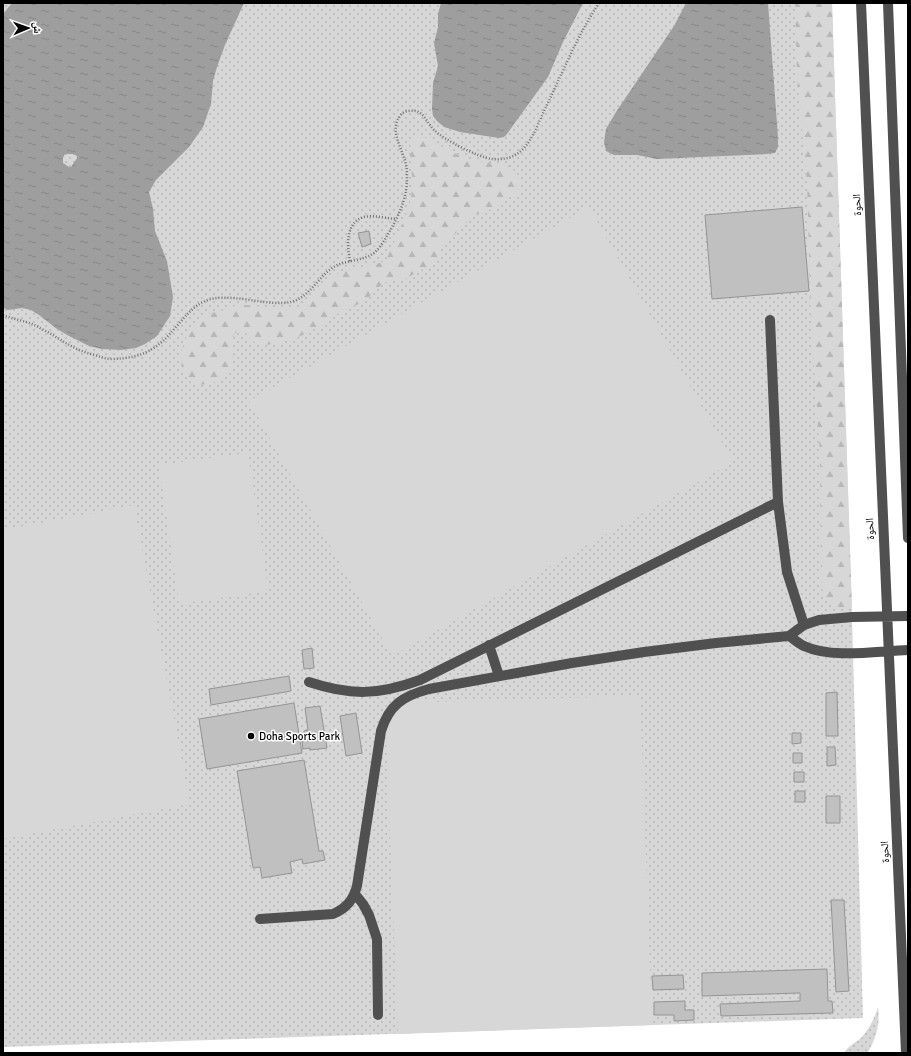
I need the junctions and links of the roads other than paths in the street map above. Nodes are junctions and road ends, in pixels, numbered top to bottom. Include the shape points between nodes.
1 (861, 3) edge
2 (888, 3) edge
3 (770, 320) dead end
4 (778, 502) junction
5 (908, 538) edge
6 (908, 616) edge
7 (886, 617) junction
8 (804, 625) junction
9 (789, 636) junction
10 (489, 645) junction
11 (908, 650) edge
12 (888, 651) junction
13 (499, 676) junction
14 (309, 682) dead end
15 (355, 894) junction
16 (260, 919) dead end
17 (904, 951) edge
18 (378, 1015) dead end
19 (906, 1053) edge

1 - 7 street, الحوة
2 - 5 street
3 - 4 street
4 - 8 street via 787,572
4 - 10 street
6 - 7 street
7 - 8 street via 832,618
7 - 12 street, الحوة
8 - 9 street
9 - 12 street via 803,646 832,654
9 - 13 street via 644,652
10 - 13 street
10 - 14 street via 402,687 382,691 345,691
11 - 12 street
12 - 17 street, الحوة
13 - 15 street via 418,692 399,701 384,720
15 - 16 street via 352,901 333,914
15 - 18 street via 369,915 377,939
17 - 19 street, الحوة

